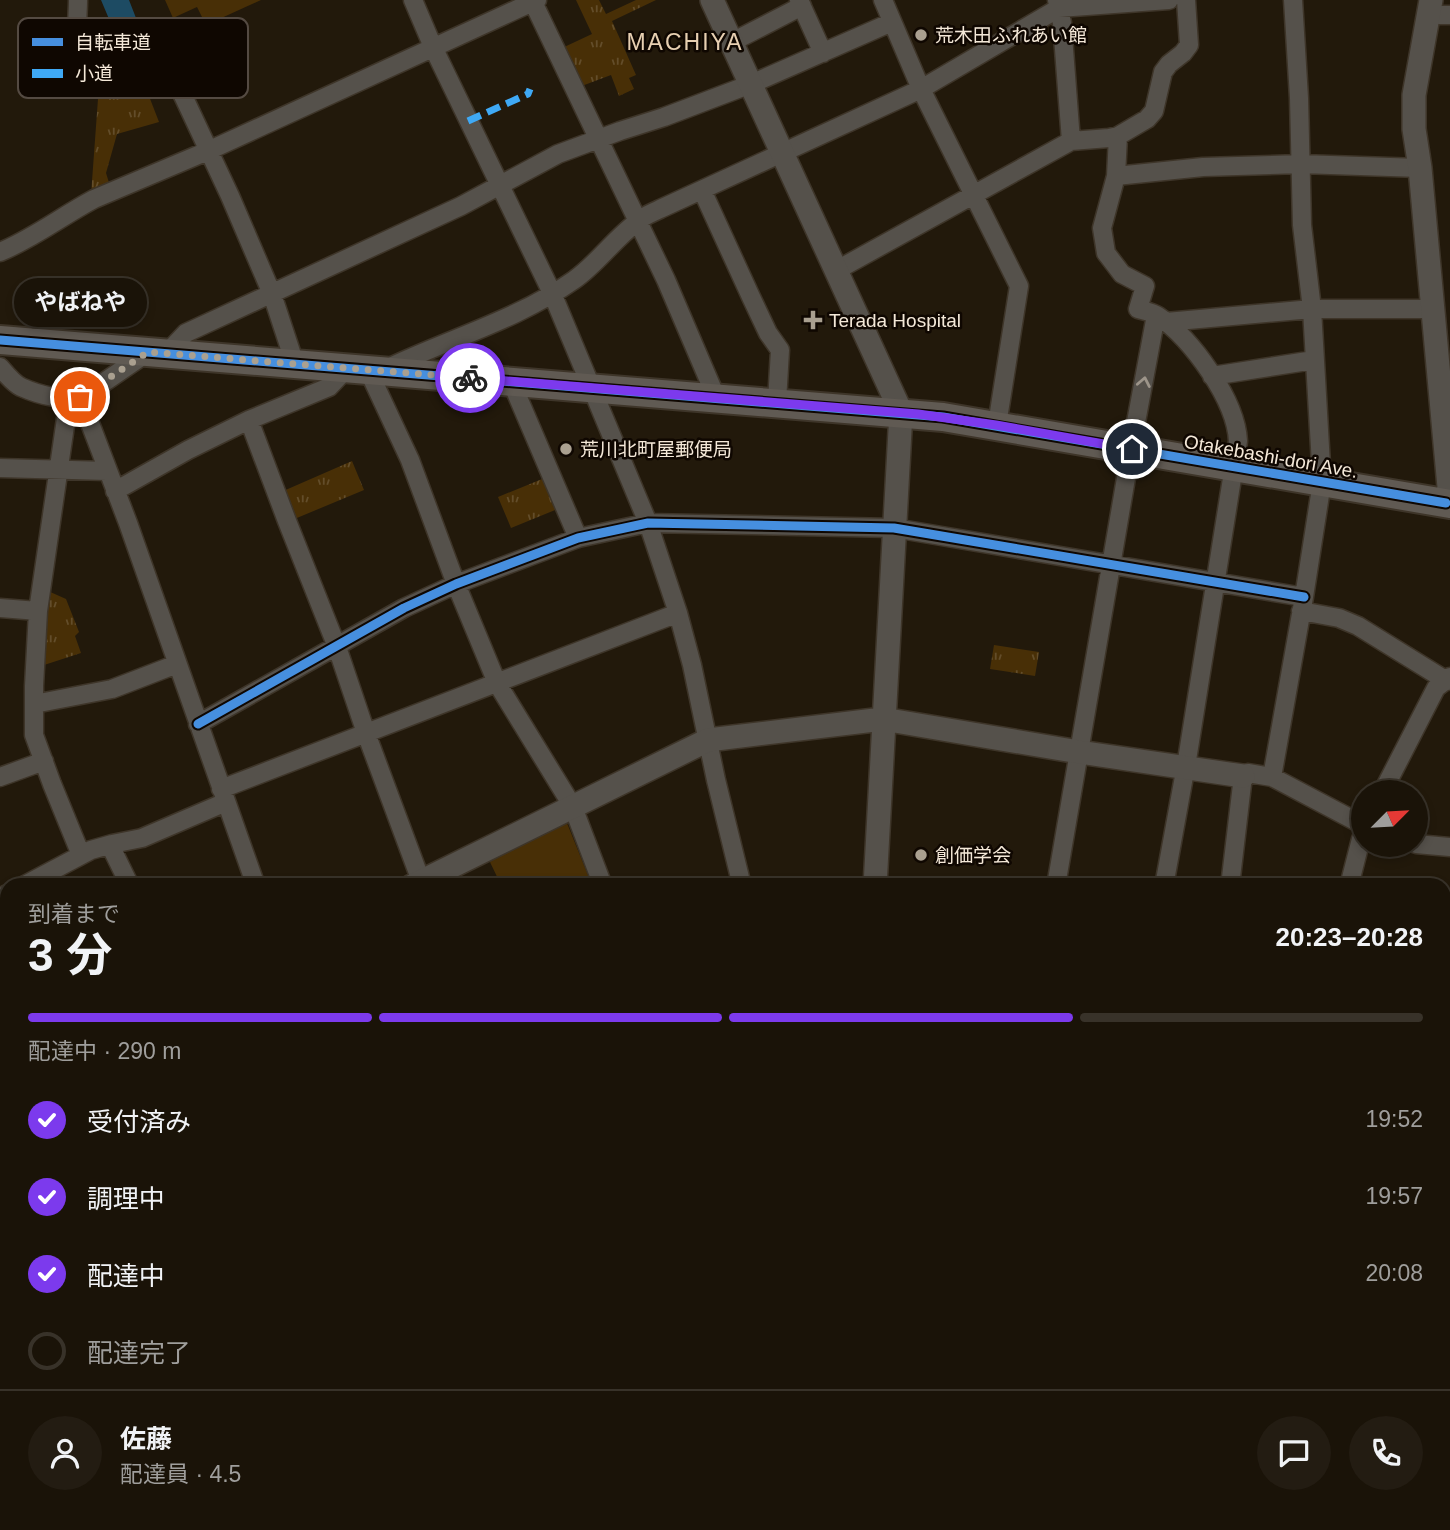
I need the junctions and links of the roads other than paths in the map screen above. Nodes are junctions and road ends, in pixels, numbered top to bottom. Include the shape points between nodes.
1 (78, 0) edge
2 (412, 0) edge
3 (712, 0) edge
4 (883, 0) edge
5 (1169, 0) edge
6 (1186, 0) edge
7 (1293, 0) edge
8 (530, 2) edge
9 (801, 3) edge
10 (1058, 4) edge
11 (1436, 9) edge
12 (78, 18) edge
13 (892, 22) junction
14 (732, 42) junction
15 (433, 47) junction
16 (823, 53) junction
17 (751, 84) junction
18 (920, 89) junction
19 (185, 98) edge
20 (1118, 136) junction
21 (598, 139) junction
22 (1071, 141) junction
23 (210, 150) junction
24 (782, 153) junction
25 (1301, 164) junction
26 (1420, 168) junction
27 (1116, 176) junction
28 (499, 185) junction
29 (702, 190) junction
30 (972, 194) junction
31 (637, 221) junction
32 (0, 252) edge
33 (837, 270) junction
34 (552, 293) junction
35 (272, 294) junction
36 (1312, 309) junction
37 (1432, 309) junction
38 (1161, 319) junction
39 (0, 340) edge
40 (158, 353) junction
41 (1314, 360) junction
42 (295, 364) junction
43 (0, 367) edge
44 (366, 369) junction
45 (1212, 376) junction
46 (511, 381) junction
47 (590, 387) junction
48 (716, 397) junction
49 (74, 398) junction
50 (777, 402) junction
51 (901, 412) junction
52 (249, 420) junction
53 (996, 425) junction
54 (1132, 449) junction
55 (1235, 467) junction
56 (0, 468) edge
57 (58, 469) junction
58 (107, 471) junction
59 (1322, 482) junction
60 (115, 491) junction
61 (1448, 503) edge
62 (648, 523) junction
63 (894, 528) junction
64 (578, 538) junction
65 (1112, 564) junction
66 (1217, 582) junction
67 (456, 584) junction
68 (1302, 604) junction
69 (0, 608) edge
70 (38, 611) junction
71 (678, 612) junction
72 (337, 647) junction
73 (177, 664) junction
74 (1448, 679) edge
75 (497, 683) junction
76 (34, 704) junction
77 (883, 719) junction
78 (198, 724) junction
79 (366, 733) junction
80 (708, 740) junction
81 (1079, 752) junction
82 (44, 761) junction
83 (1186, 768) junction
84 (1243, 776) junction
85 (0, 777) edge
86 (1272, 778) junction
87 (1389, 780) edge
88 (223, 795) junction
89 (573, 807) junction
90 (1351, 827) edge
91 (110, 845) junction
92 (1428, 845) edge
93 (1450, 847) edge
94 (81, 855) junction
95 (1357, 858) edge
96 (38, 878) edge
97 (126, 878) edge
98 (253, 878) edge
99 (415, 878) edge
100 (427, 878) edge
101 (600, 878) edge
102 (740, 878) edge
103 (875, 878) edge
104 (1057, 878) edge
105 (1165, 878) edge
106 (1231, 878) edge
107 (1351, 878) edge

1 - 12 street
2 - 15 street
3 - 14 street
4 - 13 street
5 - 10 street
6 - 20 street via 1189,45 1163,72 1154,111
7 - 25 street
8 - 15 street
8 - 21 street
9 - 14 street
9 - 16 street
10 - 18 street
10 - 22 street
11 - 26 street via 1414,95
13 - 16 street
13 - 18 street
14 - 17 street
15 - 23 street
15 - 28 street
16 - 17 street
17 - 21 street
17 - 24 street
18 - 24 street
18 - 30 street
19 - 23 street
20 - 22 street
20 - 27 street
21 - 28 street
21 - 31 street
22 - 30 street
23 - 32 street via 94,199
23 - 35 street
24 - 29 street
24 - 33 street
25 - 26 street
25 - 27 street
25 - 36 street via 1302,225
26 - 37 street
27 - 38 street via 1102,228 1106,253 1122,274 1145,286 1138,309
28 - 34 street
28 - 35 street
29 - 31 street
29 - 50 street via 780,350
30 - 33 street
30 - 53 street via 1019,286
31 - 34 street via 576,279
31 - 48 street
33 - 51 street
34 - 44 street via 489,326
34 - 47 street
35 - 40 street via 186,333
35 - 42 street
36 - 37 street
36 - 38 street
36 - 41 street
37 - 61 street
38 - 45 street via 1179,332
54 -> 38 street
39 - 40 main road, Otakebashi-dori Ave.
40 - 42 main road, Otakebashi-dori Ave.
40 - 49 street
41 - 45 street
41 - 59 street
42 - 44 main road, Otakebashi-dori Ave.
43 - 49 street via 19,386 46,396
44 - 46 main road, Otakebashi-dori Ave.
44 - 52 street
44 - 67 street via 410,460
45 - 55 street via 1238,431
46 - 47 main road, Otakebashi-dori Ave.
46 - 64 street
47 - 48 main road, Otakebashi-dori Ave.
47 - 62 street
48 - 50 main road, Otakebashi-dori Ave.
49 - 57 street
49 - 58 street
50 - 51 main road, Otakebashi-dori Ave.
51 - 53 main road, Otakebashi-dori Ave.
51 - 63 street
52 - 60 street
52 - 72 street
53 - 54 main road, Otakebashi-dori Ave.
54 - 55 main road, Otakebashi-dori Ave.
54 - 65 street
55 - 59 main road, Otakebashi-dori Ave.
55 - 66 street
56 - 57 street
57 - 58 street
57 - 70 street
58 - 60 street
59 - 61 main road, Otakebashi-dori Ave.
59 - 68 street
60 - 73 street
62 - 63 street
62 - 64 street
62 - 71 street
63 - 65 street
63 - 77 street
64 - 67 street
65 - 66 street
65 - 81 street
66 - 68 street
66 - 83 street
67 - 72 street
67 - 75 street
68 - 74 street via 1358,626
68 - 86 street
69 - 70 street
70 - 76 street
71 - 75 street
71 - 80 street
72 - 78 street
72 - 79 street
73 - 76 street via 112,689
73 - 78 street
74 - 87 street via 1436,688
75 - 79 street
75 - 89 street
76 - 82 street via 34,735
77 - 80 street
77 - 81 street
77 - 103 street
78 - 88 street
79 - 88 street
79 - 99 street
80 - 89 street
80 - 102 street
81 - 83 street
81 - 104 street
82 - 85 street
82 - 94 street
83 - 84 street
83 - 105 street
84 - 86 street
84 - 106 street
86 - 90 street
88 - 91 street via 142,838
88 - 98 street
89 - 100 street
89 - 101 street
91 - 94 street
91 - 97 street
92 - 93 street
94 - 96 street
95 - 107 street

